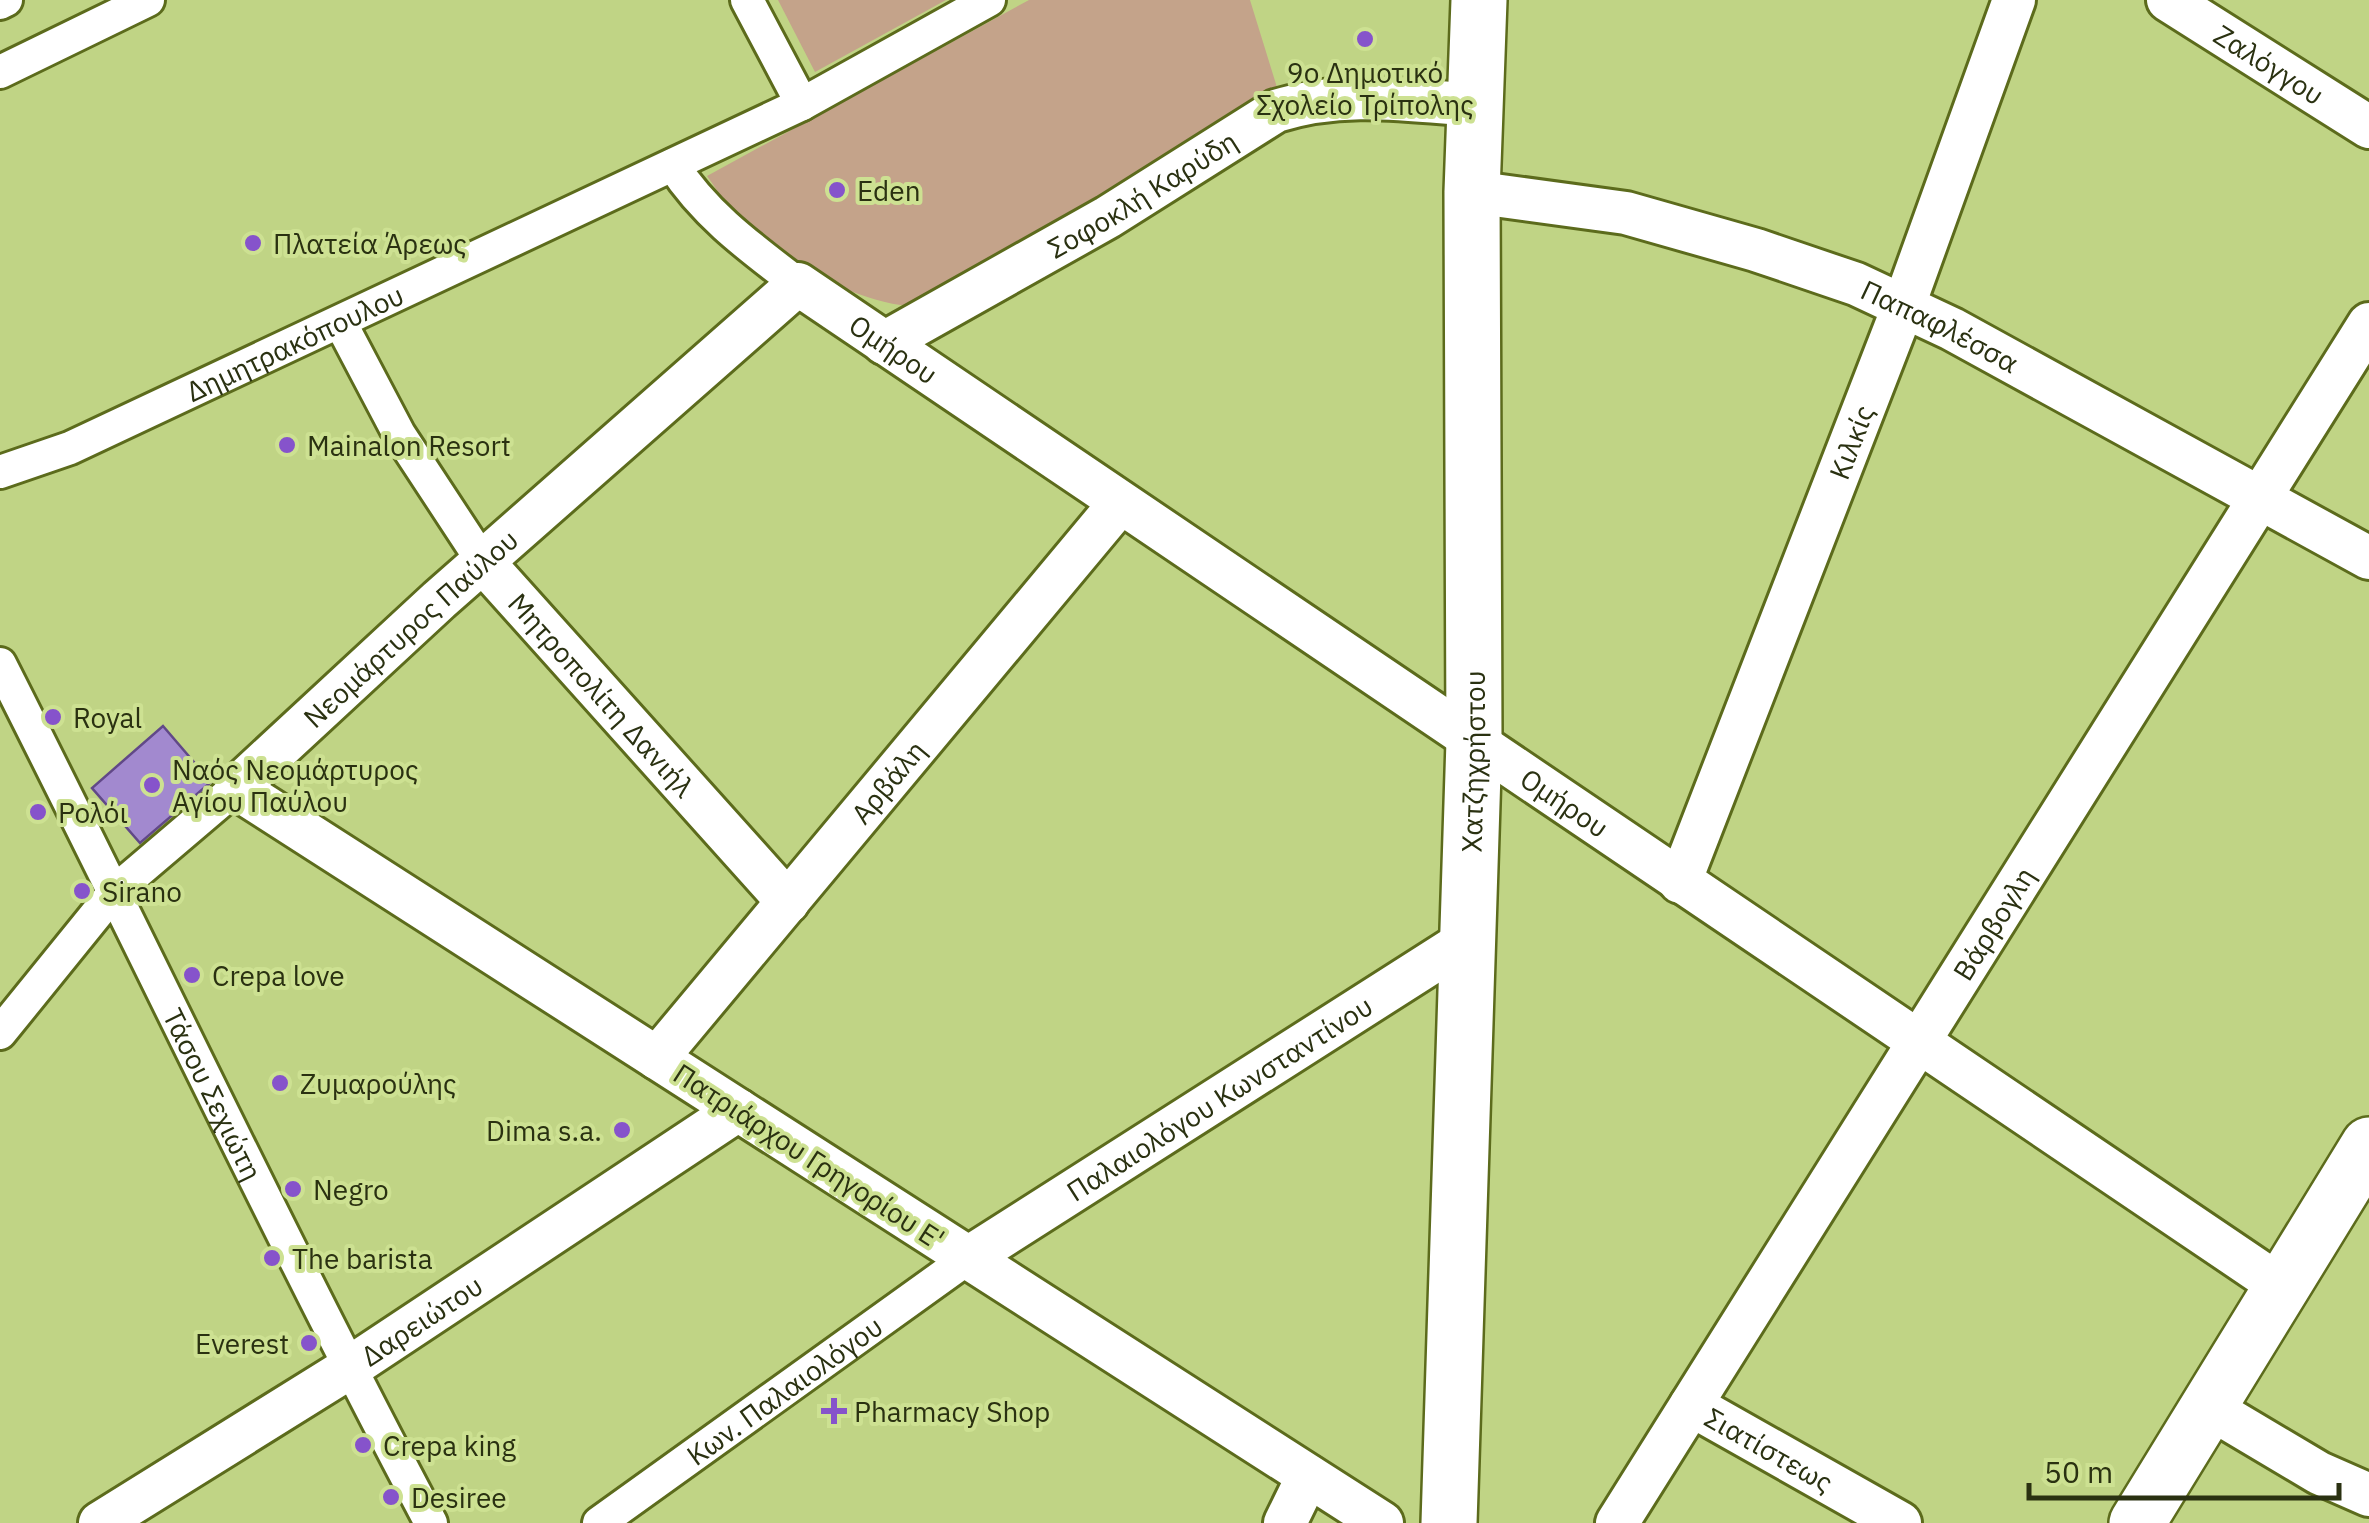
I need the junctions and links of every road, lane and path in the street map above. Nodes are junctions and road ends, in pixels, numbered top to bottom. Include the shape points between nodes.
1 (148, 0) edge
2 (747, 0) edge
3 (989, 0) edge
4 (1479, 0) edge
5 (2014, 0) edge
6 (2168, 0) edge
7 (0, 72) edge
8 (802, 104) junction
9 (1475, 104) junction
10 (2369, 127) edge
11 (673, 165) junction
12 (1472, 192) junction
13 (798, 284) junction
14 (1904, 305) junction
15 (340, 322) junction
16 (2369, 324) edge
17 (884, 342) junction
18 (0, 472) edge
19 (2258, 498) junction
20 (1120, 504) junction
21 (2369, 558) edge
22 (482, 562) junction
23 (0, 664) edge
24 (1474, 742) junction
25 (236, 788) junction
26 (1680, 882) junction
27 (116, 891) junction
28 (788, 902) junction
29 (1470, 938) junction
30 (0, 1033) edge
31 (1918, 1041) junction
32 (656, 1058) junction
33 (738, 1110) junction
34 (2369, 1145) edge
35 (968, 1258) junction
36 (2282, 1287) junction
37 (348, 1368) junction
38 (1691, 1405) junction
39 (2208, 1407) junction
40 (1308, 1476) junction
41 (2369, 1495) edge
42 (100, 1523) edge
43 (431, 1523) edge
44 (599, 1523) edge
45 (1285, 1523) edge
46 (1382, 1523) edge
47 (1449, 1523) edge
48 (1617, 1523) edge
49 (1900, 1523) edge
50 (2137, 1523) edge

1 - 7 street
2 - 8 street
3 - 8 street, Δημητρακόπουλου
4 - 9 street, Χατζηχρήστου
5 - 14 street, Κιλκίς
6 - 10 street, Ζαλόγγου
8 - 11 street, Δημητρακόπουλου
9 - 12 street, Χατζηχρήστου
9 - 17 street, Σοφοκλή Καρύδη via 1346,96 1276,112 1108,217
11 - 13 street via 705,207
11 - 15 street, Δημητρακόπουλου
12 - 14 street, Παπαφλέσσα via 1626,213 1756,250
12 - 24 street, Χατζηχρήστου
13 - 17 street, Ομήρου
13 - 22 street, Νεομάρτυρος Παύλου
14 - 19 street, Παπαφλέσσα
14 - 26 street, Κιλκίς
15 - 18 street, Δημητρακόπουλου via 70,448
15 - 22 street, Μητροπολίτη Δανιήλ via 400,434
16 - 19 street, Βάρβογλη
17 - 20 street, Ομήρου
19 - 21 street, Παπαφλέσσα
19 - 31 street, Βάρβογλη
20 - 24 street, Ομήρου
20 - 28 street, Αρβάλη
22 - 25 street, Νεομάρτυρος Παύλου
22 - 28 street, Μητροπολίτη Δανιήλ
23 - 27 street, Τάσου Σεχιώτη
24 - 26 street, Ομήρου
24 - 29 street, Χατζηχρήστου
25 - 27 street, Νεομάρτυρος Παύλου
25 - 32 street, Πατριάρχου Γρηγορίου Ε'
26 - 31 street, Ομήρου
27 - 30 street, Νεομάρτυρος Παύλου
27 - 37 street, Τάσου Σεχιώτη
28 - 32 street, Αρβάλη
29 - 35 street, Παλαιολόγου Κωνσταντίνου
29 - 47 street, Χατζηχρήστου
31 - 36 street, Ομήρου
31 - 38 street, Βάρβογλη
32 - 33 street, Πατριάρχου Γρηγορίου Ε'
33 - 35 street, Πατριάρχου Γρηγορίου Ε'
33 - 37 street, Δαρειώτου
34 - 36 street
35 - 40 street, Πατριάρχου Γρηγορίου Ε'
35 - 44 street, Κων. Παλαιολόγου
36 - 39 street
37 - 42 street, Δαρειώτου
37 - 43 street, Τάσου Σεχιώτη
38 - 48 street, Βάρβογλη
38 - 49 street, Σιατίστεως
39 - 41 street
39 - 50 street
40 - 45 street
40 - 46 street, Πατριάρχου Γρηγορίου Ε'

